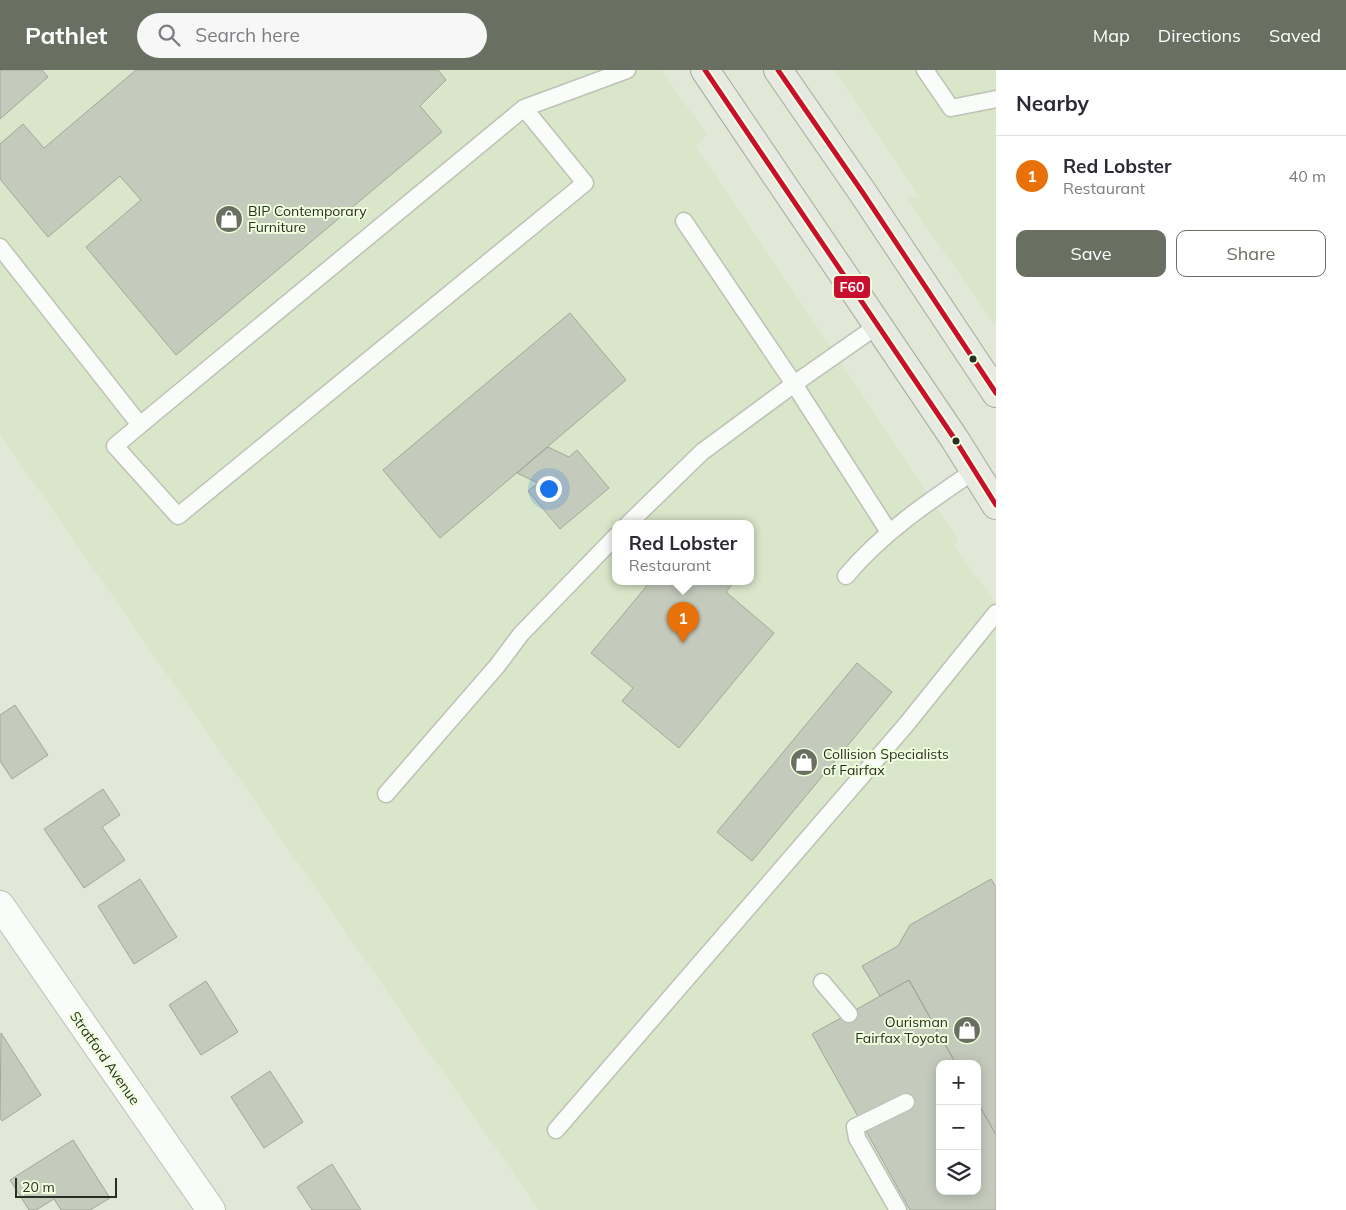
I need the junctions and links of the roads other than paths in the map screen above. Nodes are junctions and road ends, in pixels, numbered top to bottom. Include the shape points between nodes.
1 (628, 70) edge
2 (705, 70) edge
3 (778, 70) edge
4 (925, 70) edge
5 (996, 100) edge
6 (524, 108) junction
7 (684, 220) dead end
8 (0, 247) edge
9 (878, 326) junction
10 (794, 384) junction
11 (996, 393) edge
12 (140, 425) junction
13 (974, 471) junction
14 (996, 505) edge
15 (632, 520) edge
16 (890, 532) junction
17 (612, 540) edge
18 (846, 576) dead end
19 (996, 613) edge
20 (386, 794) dead end
21 (0, 905) edge
22 (822, 982) dead end
23 (849, 1014) dead end
24 (906, 1102) dead end
25 (556, 1130) dead end
26 (211, 1210) edge
27 (898, 1210) edge

1 - 6 lane
2 - 9 main road
3 - 11 main road
4 - 5 lane via 951,108
6 - 12 lane
6 - 12 lane via 585,183 178,516 115,446
7 - 10 lane
8 - 12 lane
9 - 10 lane
9 - 13 main road
10 - 15 lane via 702,452
10 - 16 lane
13 - 14 main road
13 - 16 lane
16 - 18 lane
17 - 20 lane via 521,634
19 - 25 lane via 899,733
21 - 26 street, Stratford Avenue
22 - 23 lane
24 - 27 lane via 855,1127 857,1138

